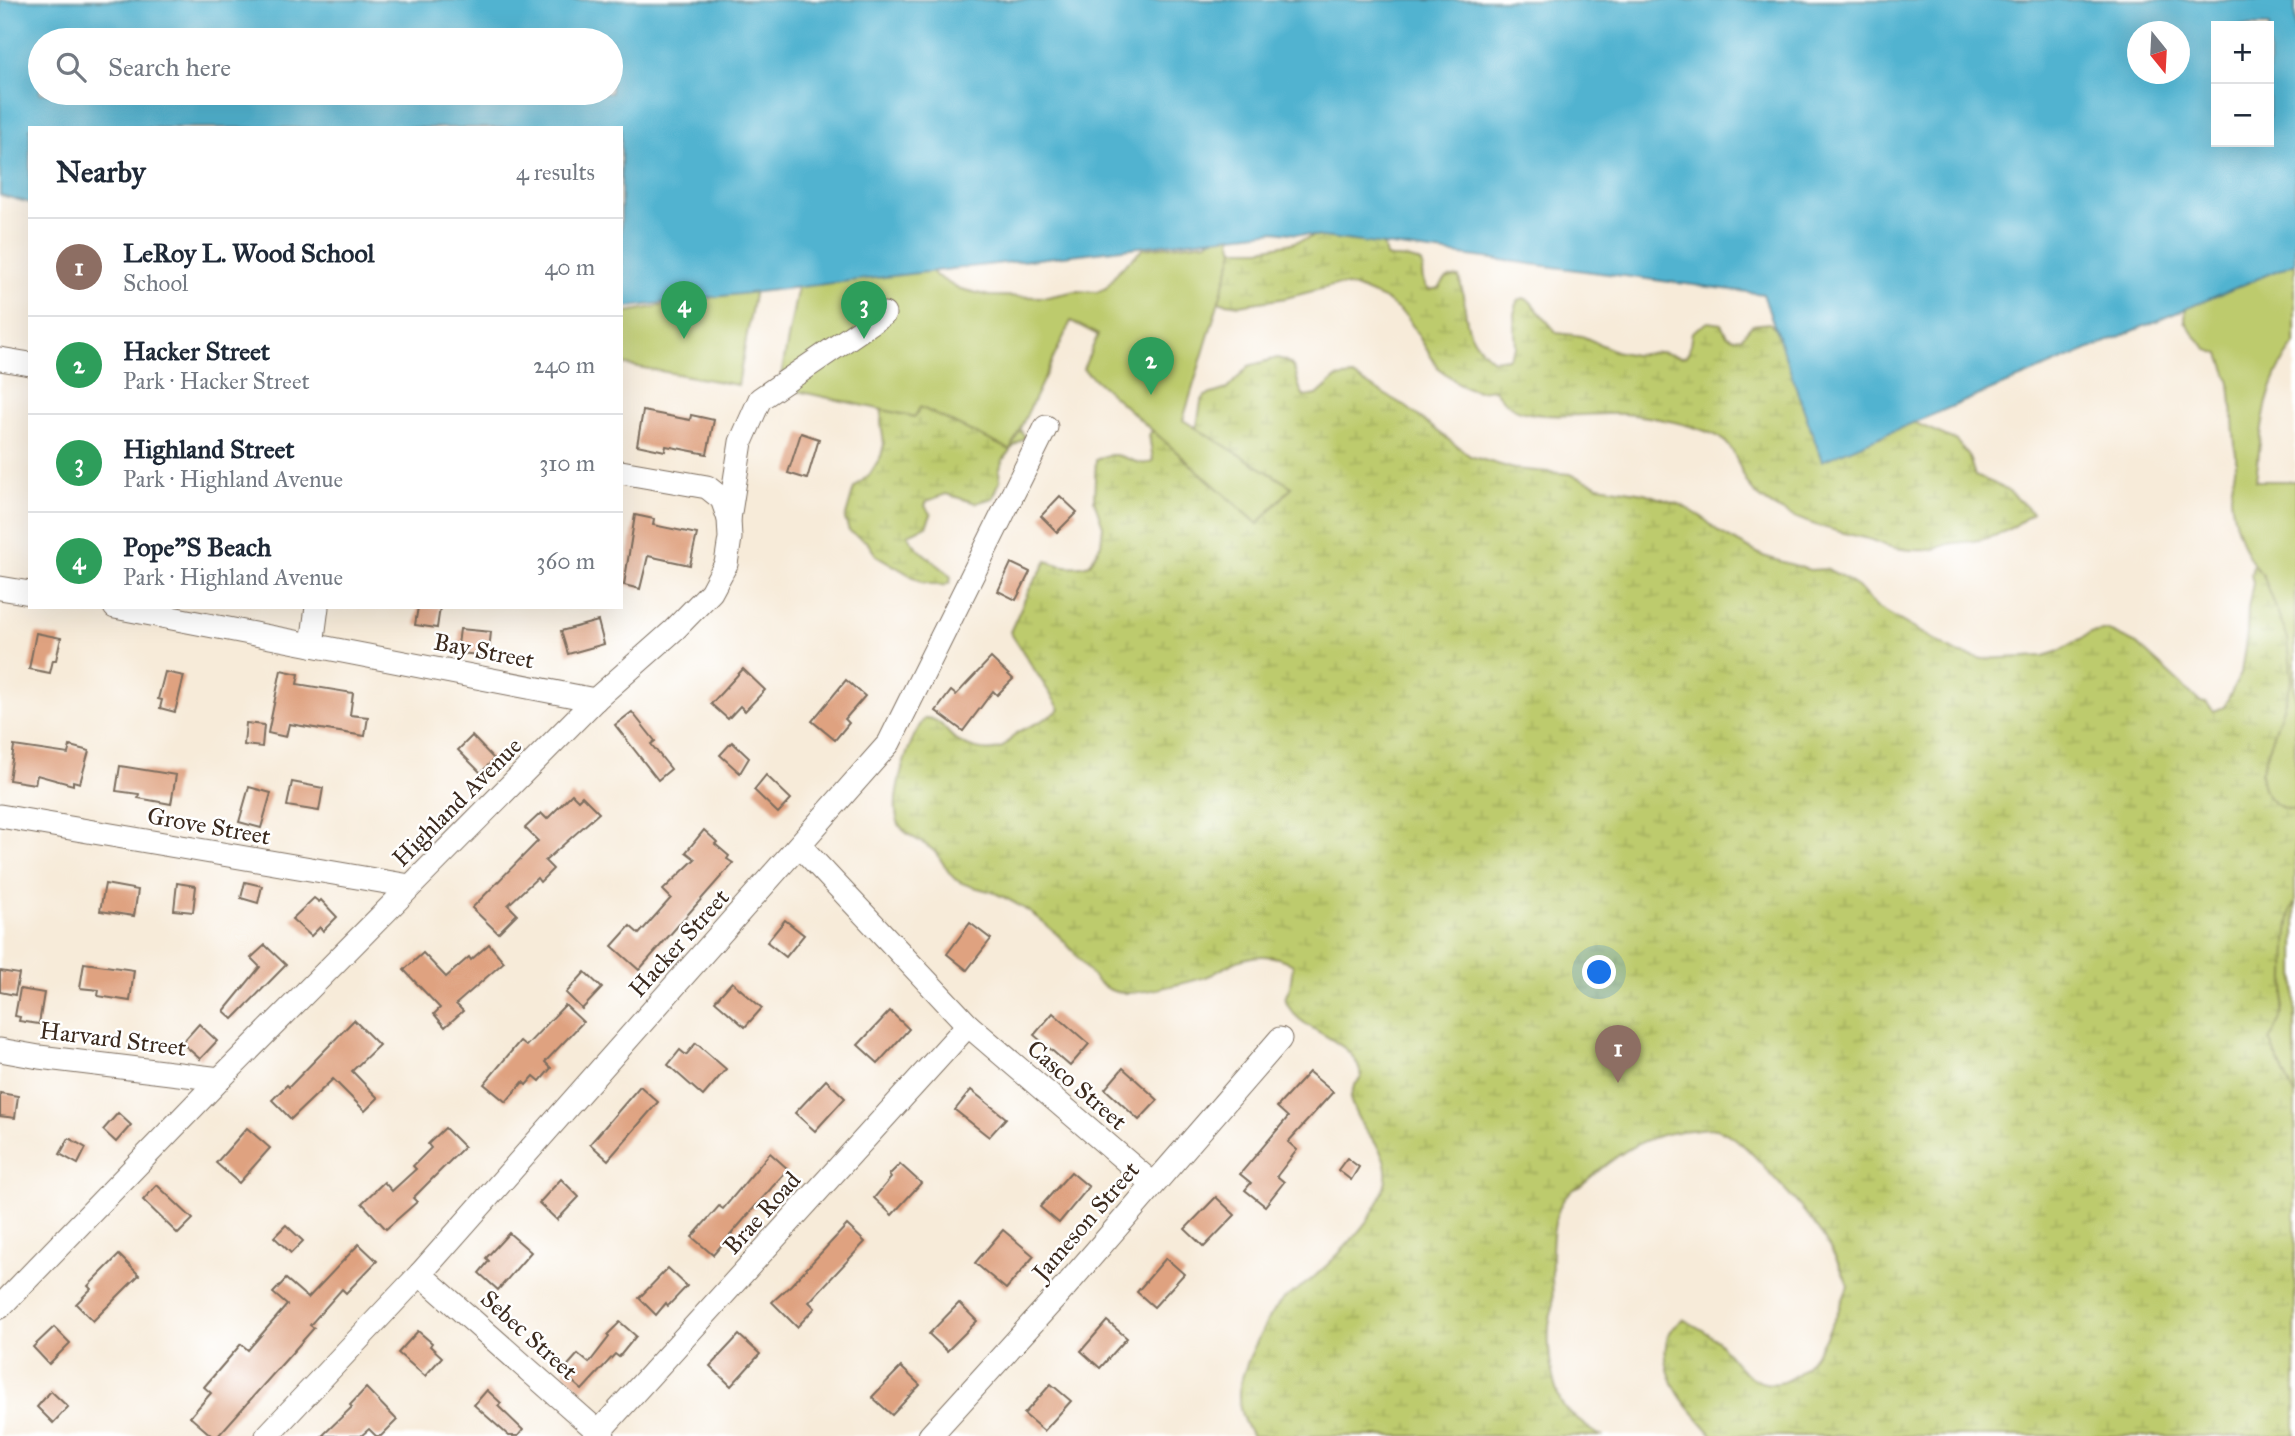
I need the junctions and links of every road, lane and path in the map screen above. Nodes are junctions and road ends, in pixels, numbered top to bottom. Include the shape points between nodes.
1 (884, 314) dead end
2 (0, 359) edge
3 (28, 364) edge
4 (1046, 427) dead end
5 (623, 472) edge
6 (729, 519) junction
7 (0, 588) edge
8 (28, 593) edge
9 (125, 609) edge
10 (317, 609) edge
11 (312, 645) junction
12 (595, 700) junction
13 (0, 816) edge
14 (800, 846) junction
15 (410, 886) junction
16 (968, 1025) junction
17 (1280, 1039) dead end
18 (0, 1051) edge
19 (220, 1079) junction
20 (1153, 1184) junction
21 (420, 1274) junction
22 (0, 1307) edge
23 (599, 1435) edge
24 (267, 1436) edge
25 (930, 1436) edge

1 - 6 street, Highland Avenue via 760,399 741,442
2 - 3 street
4 - 14 street, Hacker Street via 889,743
5 - 6 street via 707,487 722,499
6 - 12 street, Highland Avenue via 726,564 711,592
7 - 8 street
9 - 11 street, Bay Street
10 - 11 street
11 - 12 street, Bay Street
12 - 15 street, Highland Avenue
13 - 15 street, Grove Street
14 - 16 street, Casco Street
14 - 21 street, Hacker Street
15 - 19 street, Highland Avenue
16 - 20 street, Casco Street
16 - 23 street, Brae Road
17 - 20 street, Jameson Street
18 - 19 street, Harvard Street
19 - 22 street, Highland Avenue
20 - 25 street, Jameson Street
21 - 23 street, Sebec Street
21 - 24 street, Hacker Street

